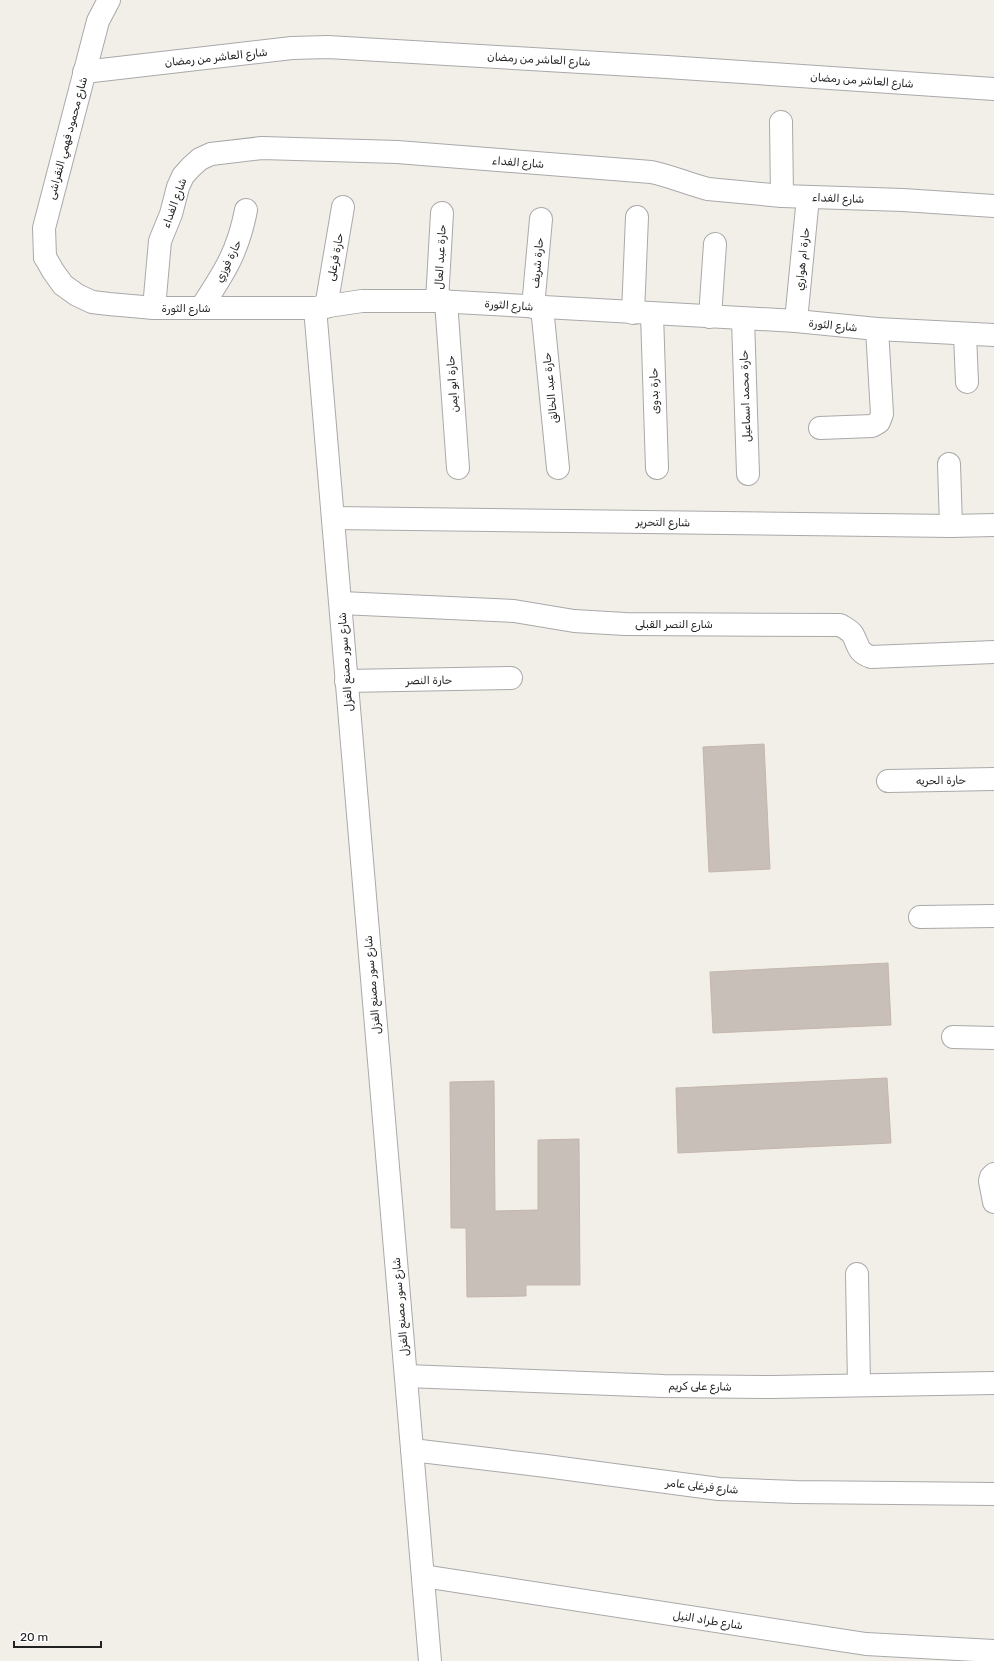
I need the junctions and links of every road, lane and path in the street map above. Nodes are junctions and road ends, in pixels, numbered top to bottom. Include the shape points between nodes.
1 (109, 0) edge
2 (84, 72) junction
3 (994, 89) edge
4 (781, 122) dead end
5 (782, 196) junction
6 (808, 197) junction
7 (994, 206) edge
8 (343, 207) dead end
9 (246, 210) dead end
10 (442, 214) dead end
11 (637, 217) dead end
12 (541, 219) dead end
13 (715, 244) dead end
14 (45, 257) joint
15 (442, 301) junction
16 (538, 307) junction
17 (154, 308) junction
18 (201, 308) junction
19 (320, 308) junction
20 (642, 313) junction
21 (710, 317) junction
22 (743, 319) junction
23 (796, 322) junction
24 (877, 330) junction
25 (965, 335) junction
26 (994, 336) edge
27 (967, 382) dead end
28 (820, 428) dead end
29 (949, 464) dead end
30 (458, 468) dead end
31 (558, 468) dead end
32 (657, 468) dead end
33 (748, 474) dead end
34 (333, 518) junction
35 (994, 525) edge
36 (951, 526) junction
37 (341, 603) junction
38 (994, 652) edge
39 (511, 678) dead end
40 (346, 681) junction
41 (994, 779) edge
42 (888, 781) dead end
43 (994, 916) edge
44 (920, 918) dead end
45 (953, 1037) dead end
46 (994, 1038) edge
47 (994, 1174) edge
48 (994, 1202) edge
49 (857, 1274) dead end
50 (406, 1376) junction
51 (994, 1383) edge
52 (859, 1386) junction
53 (412, 1450) junction
54 (994, 1494) edge
55 (423, 1576) junction
56 (994, 1651) edge
57 (430, 1661) edge

1 - 2 street, شارع محمود فهمي النقراشى via 98,20
2 - 3 street, شارع العاشر من رمضان via 292,48 328,47 667,66
2 - 14 street, شارع محمود فهمي النقراشى via 44,228
4 - 5 street
5 - 6 street, شارع الفداء
5 - 17 street, شارع الفداء via 708,189 651,172 397,152 262,148 211,154 191,167 178,187 160,241
6 - 7 street, شارع الفداء
6 - 23 street, حارة ام هواري
8 - 19 street, حارة فرغلى
9 - 18 street, حارة فوزي via 235,253
10 - 15 street, حارة عبد العال
11 - 20 street, حارة بدوى
12 - 16 street, حارة شريف
13 - 21 street
14 - 17 street, شارع الثورة via 63,285 77,295 103,304
15 - 16 street, شارع الثورة
15 - 19 street, شارع الثورة via 362,301
15 - 30 street, حارة ابو ايمن
16 - 20 street, شارع الثورة
16 - 31 street, حارة عبد الخالق
17 - 18 street, شارع الثورة
18 - 19 street, شارع الثورة
19 - 34 street, شارع سور مصنع الغزل
20 - 21 street, شارع الثورة
20 - 32 street, حارة بدوى
21 - 22 street, شارع الثورة
22 - 23 street, شارع الثورة
22 - 33 street, حارة محمد اسماعيل
23 - 24 street, شارع الثورة
24 - 25 street, شارع الثورة
24 - 28 street via 882,414 879,422 872,426
25 - 26 street, شارع الثورة
25 - 27 street
29 - 36 street
34 - 36 street, شارع التحرير
34 - 37 street, شارع سور مصنع الغزل
35 - 36 street, شارع التحرير
37 - 38 street, شارع النصر القبلى via 514,611 574,621 625,624 840,625 853,635 859,649 871,656
37 - 40 street, شارع سور مصنع الغزل
39 - 40 street, حارة النصر
40 - 50 street, شارع سور مصنع الغزل
41 - 42 street, حارة الحريه
43 - 44 street
45 - 46 street
47 - 48 street via 990,1181
49 - 52 street
50 - 52 street, شارع على كريم via 662,1386
50 - 53 street, شارع سور مصنع الغزل
51 - 52 street, شارع على كريم
53 - 54 street, شارع فرغلى عامر via 719,1489
53 - 55 street, شارع سور مصنع الغزل
55 - 56 street, شارع طراد النيل via 866,1644
55 - 57 street, شارع سور مصنع الغزل

